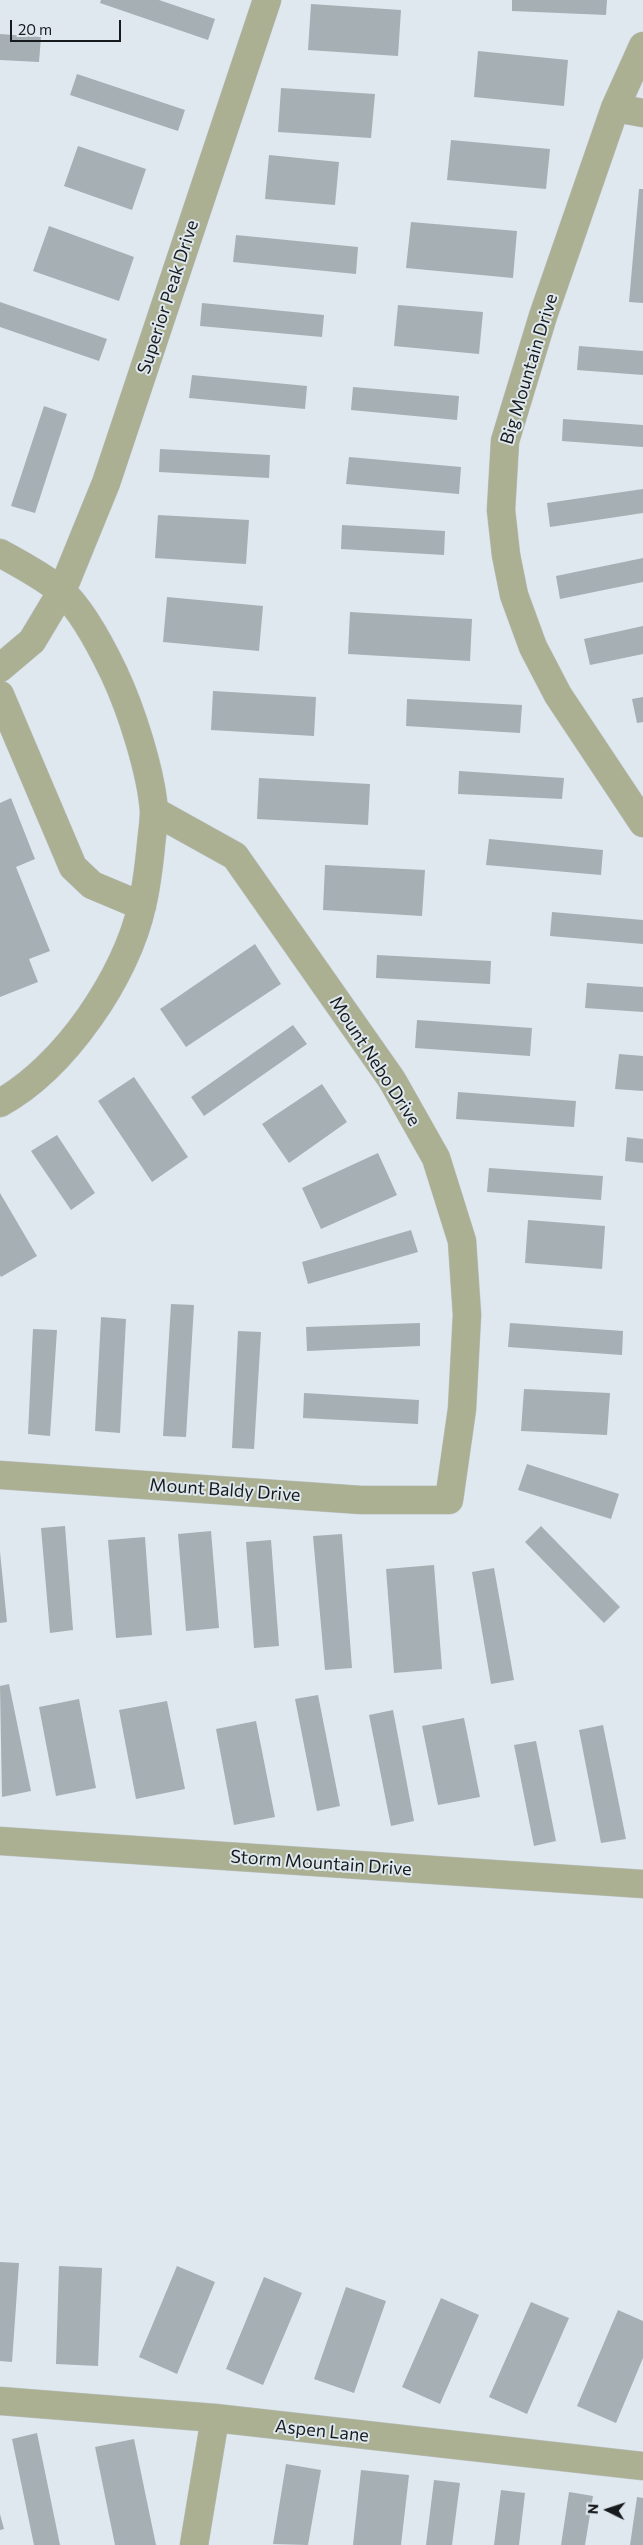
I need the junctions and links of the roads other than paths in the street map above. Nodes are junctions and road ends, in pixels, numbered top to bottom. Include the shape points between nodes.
1 (266, 0) edge
2 (643, 46) edge
3 (615, 108) junction
4 (643, 113) edge
5 (0, 553) edge
6 (62, 592) junction
7 (0, 668) edge
8 (0, 694) edge
9 (154, 811) junction
10 (643, 823) edge
11 (142, 906) junction
12 (0, 1103) edge
13 (0, 1474) edge
14 (450, 1500) joint
15 (0, 1841) edge
16 (643, 1884) edge
17 (0, 2401) edge
18 (214, 2418) junction
19 (643, 2466) edge
20 (194, 2545) edge

1 - 6 street, Superior Peak Drive via 106,483
2 - 3 street, Big Mountain Drive
3 - 4 street
3 - 10 street, Big Mountain Drive via 505,441 501,510 514,595 533,647 558,695
5 - 6 street
6 - 7 street, Superior Peak Drive via 32,641
6 - 9 street via 96,636 124,695 142,753
8 - 11 street via 73,867 92,885
9 - 11 street
9 - 14 street, Mount Nebo Drive via 235,856 392,1080 436,1158 462,1241 467,1315 462,1409
11 - 12 street via 125,954 102,997 74,1038 41,1074
13 - 14 street, Mount Baldy Drive via 361,1500
15 - 16 street, Storm Mountain Drive
17 - 18 street, Aspen Lane
18 - 19 street, Aspen Lane
18 - 20 street

